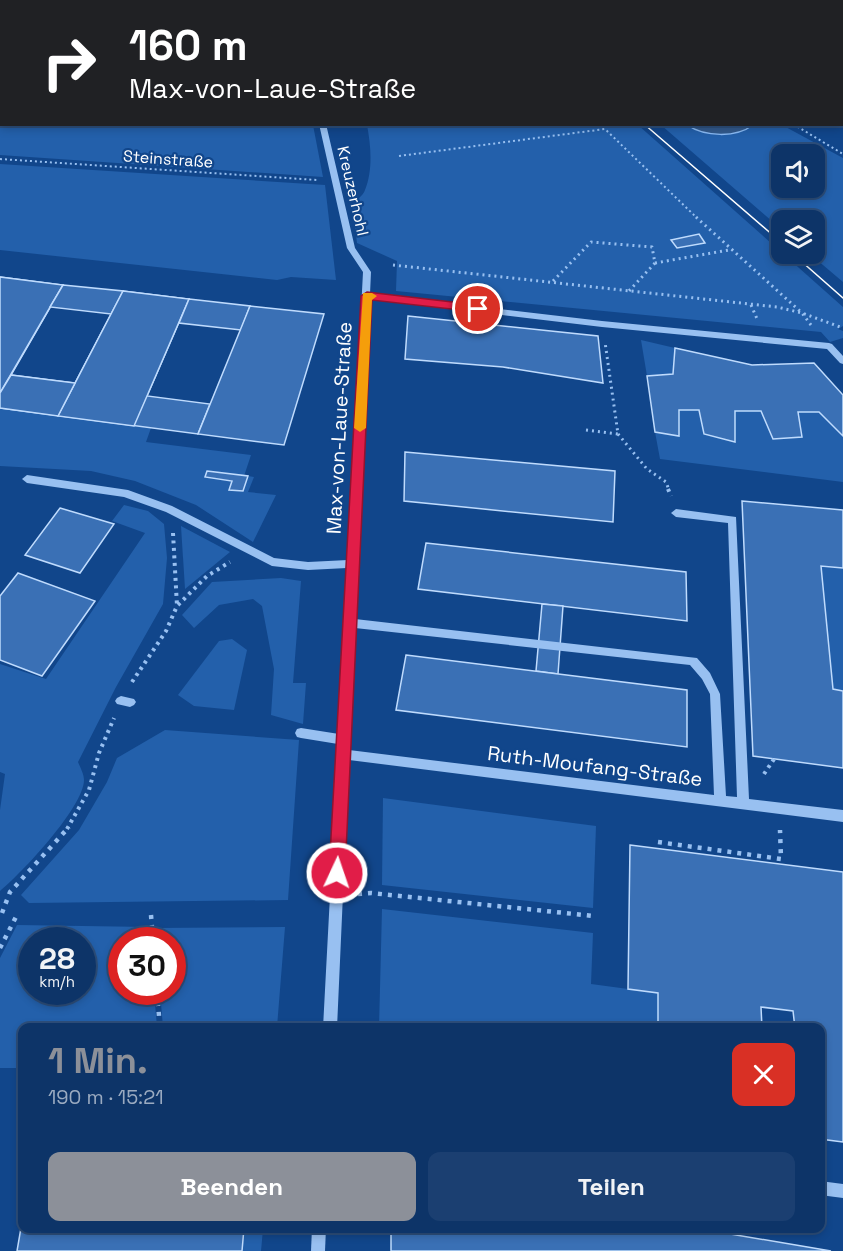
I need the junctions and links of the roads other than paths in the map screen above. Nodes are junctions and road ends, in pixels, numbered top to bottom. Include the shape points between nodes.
1 (322, 126) edge
2 (367, 296) junction
3 (843, 361) edge
4 (27, 479) dead end
5 (676, 513) road end
6 (353, 564) junction
7 (350, 623) junction
8 (301, 733) dead end
9 (344, 740) junction
10 (343, 754) junction
11 (720, 801) junction
12 (743, 804) junction
13 (843, 816) edge
14 (330, 1023) edge
15 (825, 1189) edge
16 (843, 1191) edge
17 (319, 1233) edge
18 (318, 1251) edge

1 - 2 street, Kreuzerhohl via 351,248 367,272
2 - 3 street, Max-von-Laue-Straße via 829,346
2 - 6 street, Max-von-Laue-Straße
4 - 6 street via 125,493 169,508 272,562 308,566
5 - 12 street via 733,520
6 - 7 street, Max-von-Laue-Straße
7 - 9 street, Max-von-Laue-Straße
7 - 11 street via 693,662 715,694
8 - 9 street
9 - 10 street, Max-von-Laue-Straße
10 - 11 street, Ruth-Moufang-Straße
10 - 14 street, Max-von-Laue-Straße
11 - 12 street, Ruth-Moufang-Straße
12 - 13 street, Ruth-Moufang-Straße
15 - 16 street
17 - 18 street

